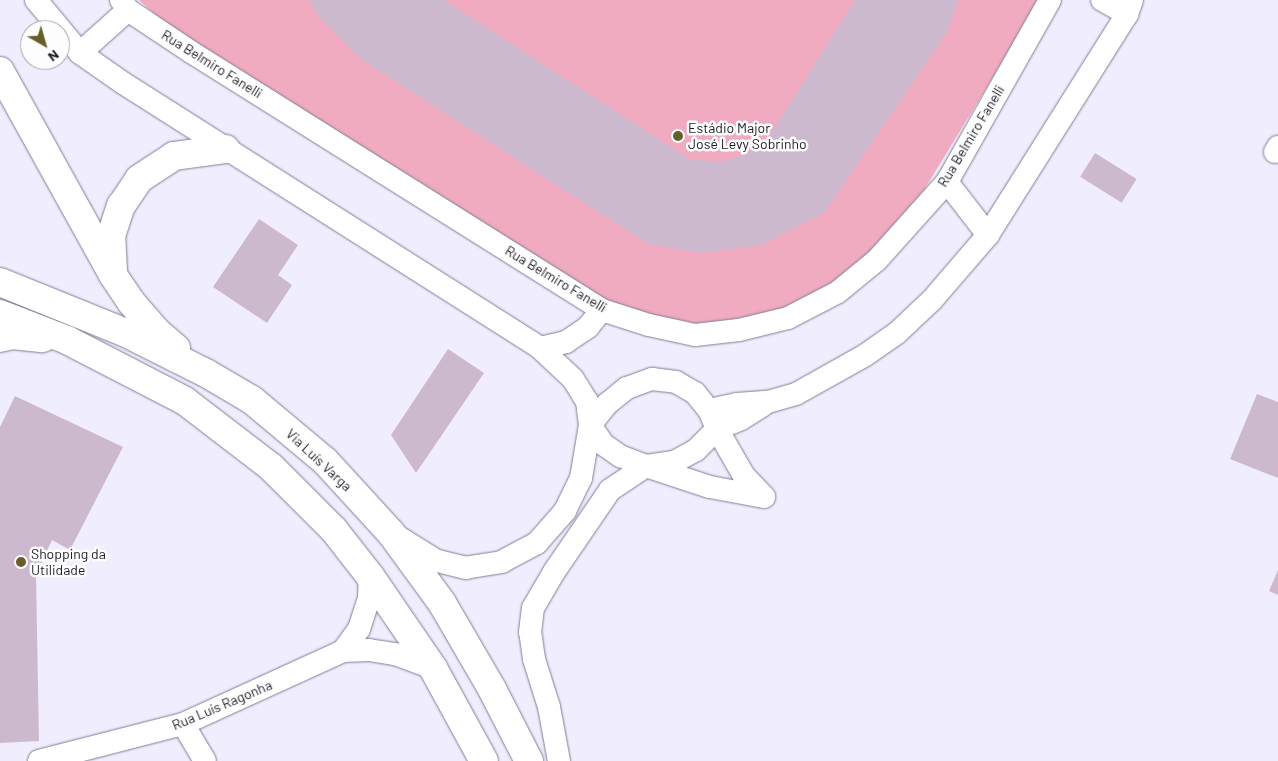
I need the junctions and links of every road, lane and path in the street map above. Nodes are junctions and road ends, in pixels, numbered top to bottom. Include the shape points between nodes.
1 (36, 0) edge
2 (1050, 0) edge
3 (1102, 0) edge
4 (124, 5) edge
5 (1130, 7) edge
6 (80, 53) junction
7 (0, 70) edge
8 (226, 150) junction
9 (946, 182) junction
10 (988, 235) junction
11 (113, 275) junction
12 (0, 282) edge
13 (602, 310) junction
14 (0, 314) edge
15 (0, 338) edge
16 (67, 340) junction
17 (540, 348) junction
18 (206, 373) junction
19 (713, 420) junction
20 (590, 425) junction
21 (646, 466) junction
22 (391, 533) junction
23 (370, 576) junction
24 (343, 651) junction
25 (433, 668) junction
26 (183, 724) junction
27 (39, 761) edge
28 (205, 761) edge
29 (484, 761) edge
30 (529, 761) edge
31 (559, 761) edge

1 - 6 street
2 - 9 street, Rua Belmiro Fanelli
3 - 5 street
4 - 6 street
4 - 13 street, Rua Belmiro Fanelli
5 - 10 street
6 - 8 street
7 - 11 main road
8 - 11 main road via 174,156 140,179 121,206 111,236
8 - 17 street
9 - 10 street
9 - 13 street, Rua Belmiro Fanelli via 877,260 838,292 788,318 739,330 695,335
10 - 19 street via 932,300 897,333 864,356 796,394 768,402 741,419
11 - 18 main road via 155,330
12 - 18 main road, Via Luís Varga via 124,332
13 - 17 street via 588,327 566,342
14 - 16 main road
15 - 16 main road via 12,335
16 - 23 main road via 184,401 271,467 334,530
17 - 20 street via 573,379 586,401
18 - 22 main road, Via Luís Varga via 252,400 325,461
19 - 20 street via 695,394 676,382 652,379 627,388 607,404
19 - 21 street via 696,450 674,462
19 - 21 street via 744,476 764,498 710,487
20 - 21 street via 603,444 620,456
20 - 22 street via 581,478 564,511 537,543 502,562 466,568 437,561
21 - 31 street via 610,490 554,572 534,608 530,632 534,659 549,707
22 - 30 main road, Via Luís Varga via 442,603
23 - 24 street, Rua Luís Ragonha via 369,599 359,629
23 - 25 main road
24 - 25 street, Rua Luís Ragonha via 395,654
24 - 26 street, Rua Luís Ragonha
25 - 29 main road
26 - 27 street, Rua Luís Ragonha
26 - 28 street

